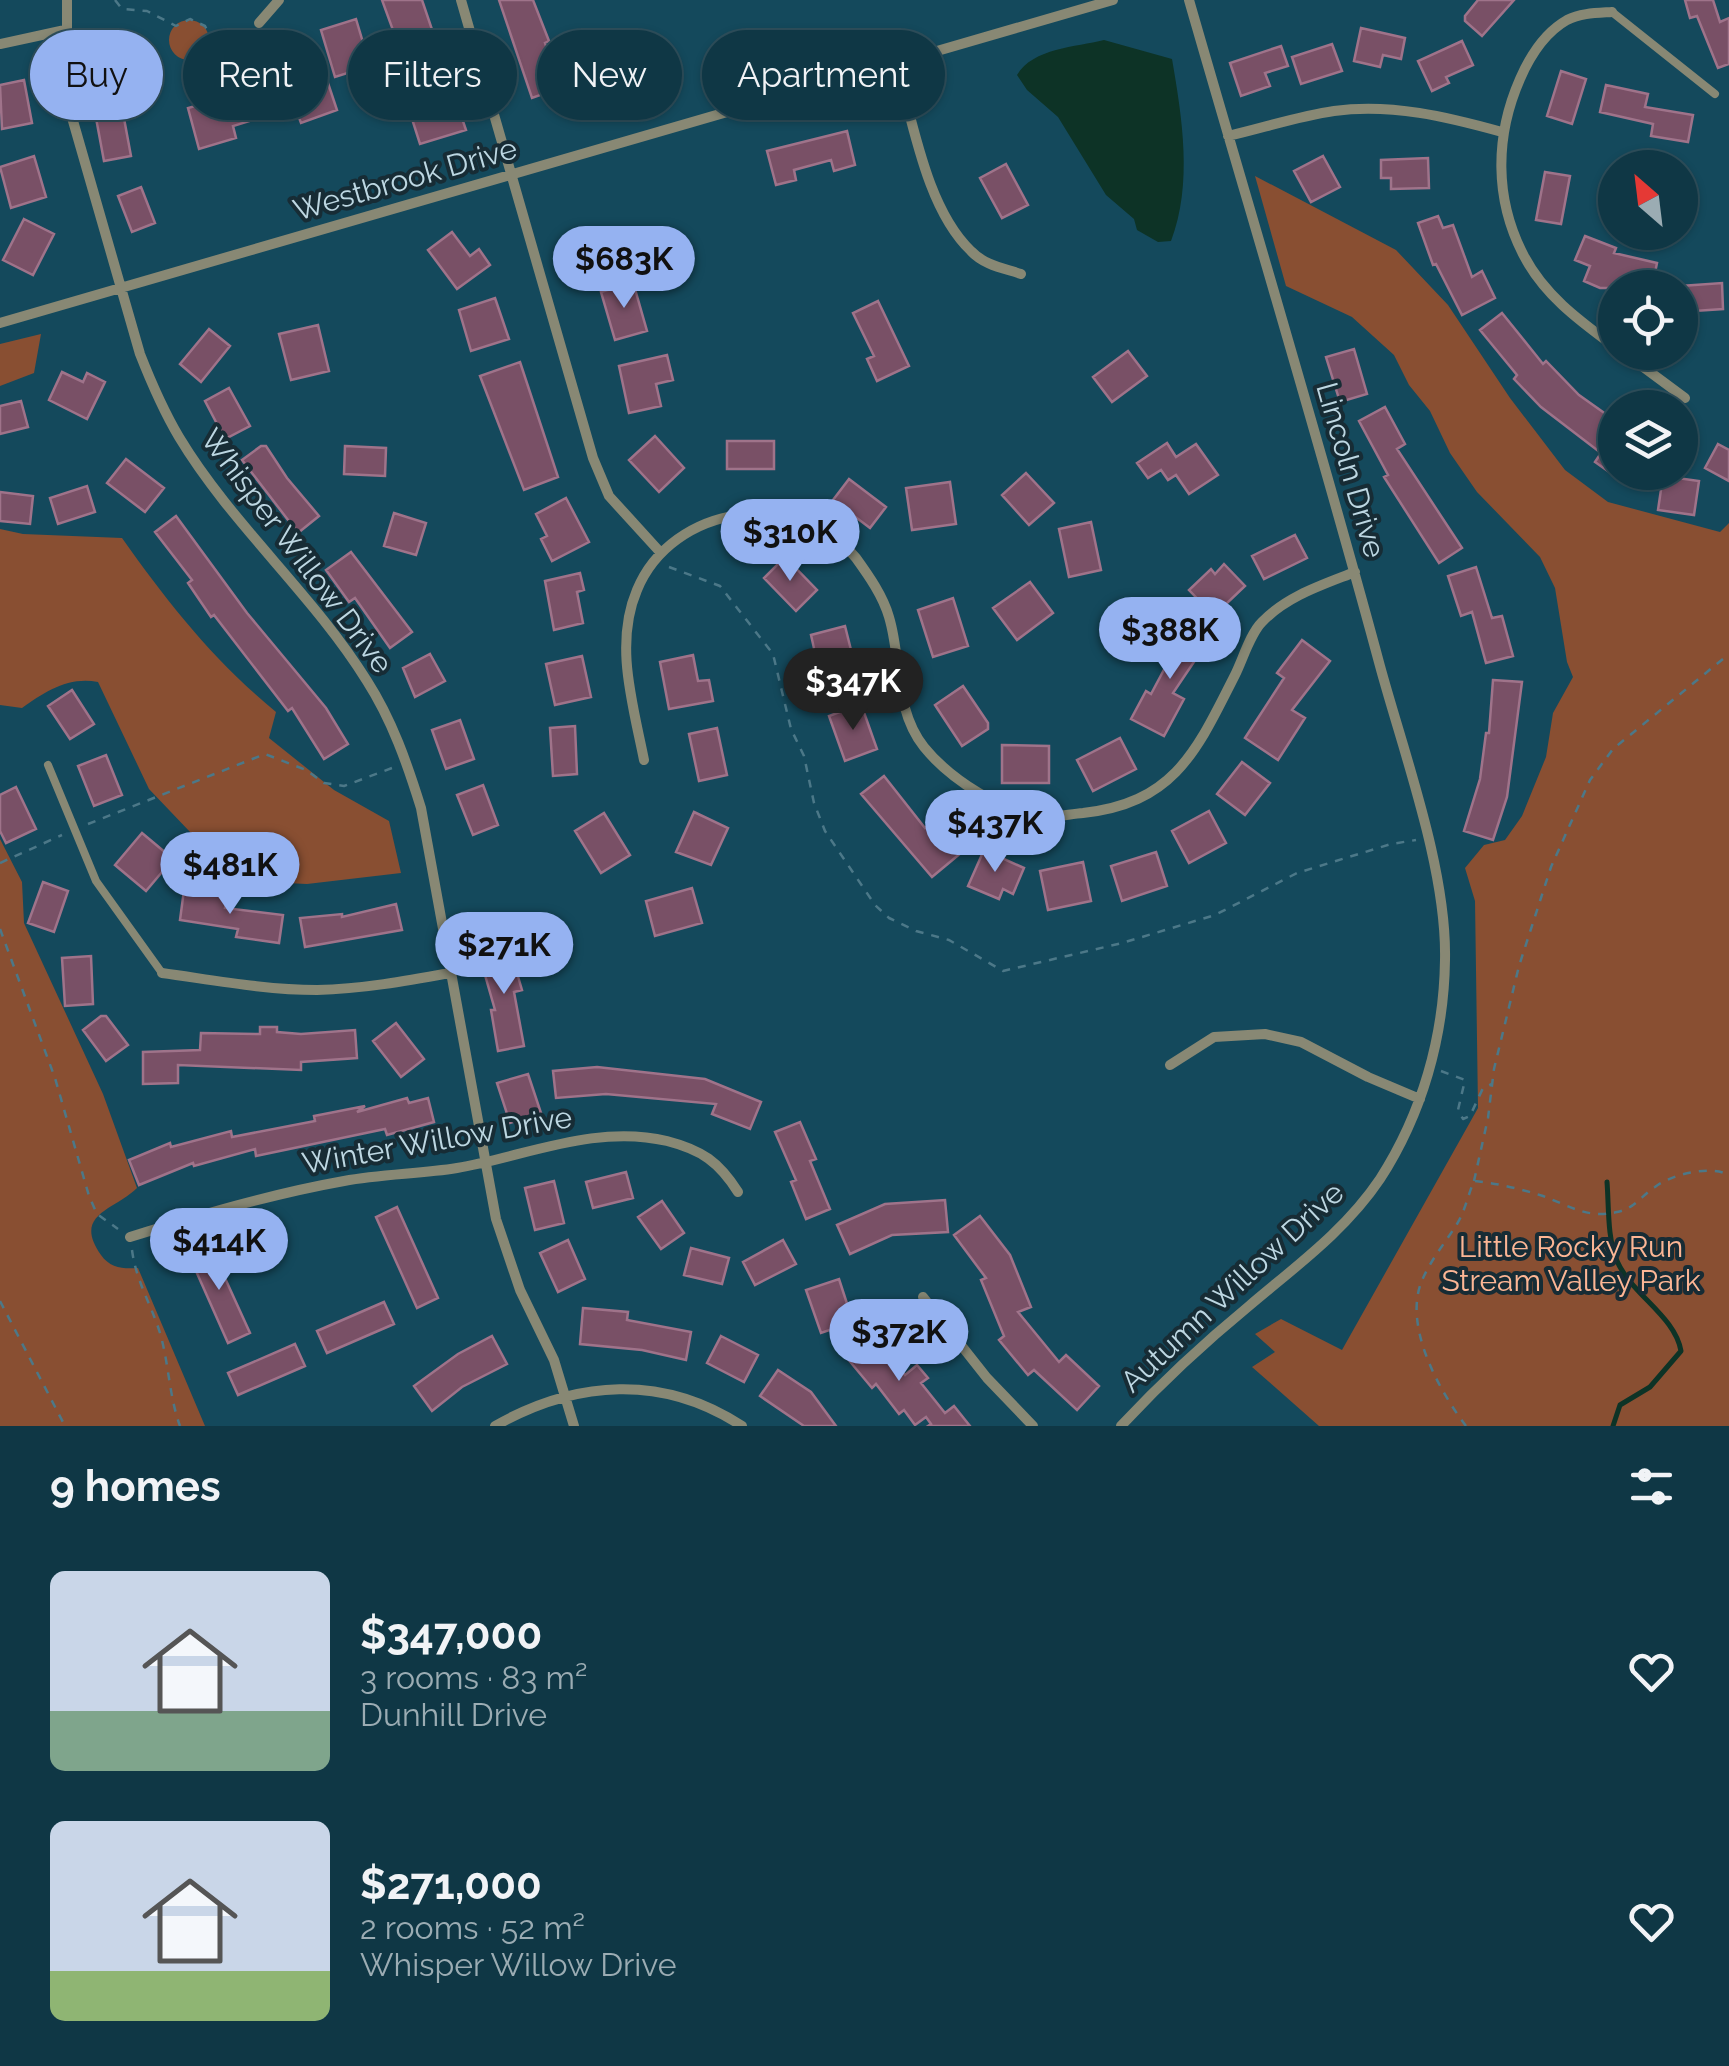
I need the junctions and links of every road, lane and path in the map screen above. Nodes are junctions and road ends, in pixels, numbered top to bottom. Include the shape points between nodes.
1 (67, 0) edge
2 (116, 0) edge
3 (279, 0) edge
4 (462, 0) edge
5 (1113, 0) edge
6 (1189, 0) edge
7 (1612, 12) joint
8 (259, 23) dead end
9 (66, 30) edge
10 (206, 30) edge
11 (30, 38) edge
12 (0, 44) edge
13 (945, 49) edge
14 (1715, 94) dead end
15 (702, 119) edge
16 (73, 120) edge
17 (912, 120) edge
18 (1502, 132) junction
19 (1228, 136) junction
20 (514, 174) junction
21 (1020, 274) dead end
22 (122, 286) junction
23 (0, 323) edge
24 (1598, 333) edge
25 (1647, 370) edge
26 (1674, 390) edge
27 (658, 554) junction
28 (1355, 572) junction
29 (1729, 654) edge
30 (644, 760) dead end
31 (407, 763) junction
32 (48, 765) dead end
33 (74, 830) junction
34 (1427, 838) junction
35 (0, 862) edge
36 (0, 930) edge
37 (1446, 958) joint
38 (162, 973) joint
39 (449, 973) junction
40 (1170, 1064) dead end
41 (1430, 1070) junction
42 (1492, 1084) junction
43 (1420, 1098) junction
44 (485, 1162) junction
45 (1729, 1175) edge
46 (1474, 1181) junction
47 (738, 1192) dead end
48 (130, 1237) junction
49 (923, 1297) dead end
50 (0, 1300) edge
51 (566, 1398) junction
52 (64, 1426) edge
53 (180, 1426) edge
54 (495, 1426) edge
55 (574, 1426) edge
56 (742, 1426) edge
57 (1033, 1426) edge
58 (1122, 1426) edge
59 (1466, 1426) edge

1 - 9 street, Whisper Willow Drive
2 - 10 path via 176,26 190,19
3 - 8 street
4 - 20 street
5 - 13 street, Westbrook Drive
6 - 19 street, Lincoln Drive
7 - 14 lane
7 - 18 street via 1569,19 1542,40
11 - 12 street
15 - 20 street, Westbrook Drive
16 - 22 street, Whisper Willow Drive
17 - 21 street via 953,229 987,264
18 - 19 street via 1434,113 1362,110
18 - 24 street via 1503,194 1526,260 1556,300
19 - 28 street, Lincoln Drive
20 - 22 street, Westbrook Drive
20 - 27 street via 593,458 609,496
22 - 23 street, Westbrook Drive
22 - 31 street, Whisper Willow Drive via 146,370 180,438 344,647
25 - 26 street
27 - 28 street via 684,533 724,516 757,513 784,516 836,538 877,589 890,618 906,714 922,744 951,776 1018,812 1047,817 1111,810 1161,785 1202,741 1259,624 1288,600
27 - 30 street via 628,612 625,648
27 - 34 path via 674,570 720,586 773,654 825,831 875,905 889,918 1003,970 1214,915 1297,872
28 - 34 street, Lincoln Drive
29 - 42 path via 1613,749 1590,780 1551,866 1518,966
31 - 33 path via 344,786 264,754
31 - 39 street, Whisper Willow Drive
32 - 33 lane
33 - 35 path
33 - 38 lane via 96,882
34 - 37 street, Lincoln Drive
36 - 48 path via 55,1078 88,1196 98,1214
37 - 41 street, Autumn Willow Drive
38 - 39 street via 318,990
39 - 44 street, Whisper Willow Drive
40 - 43 street via 1214,1037 1265,1034 1301,1042
41 - 42 path via 1465,1080 1458,1110 1463,1119
41 - 43 street, Autumn Willow Drive
42 - 46 path
43 - 58 street, Autumn Willow Drive via 1380,1178 1334,1235 1214,1336
44 - 47 street, Winter Willow Drive via 582,1139 646,1138 707,1157
44 - 48 street, Winter Willow Drive via 290,1192
44 - 51 street, Whisper Willow Drive via 506,1256
45 - 46 path via 1708,1170 1677,1177 1630,1209 1600,1216
46 - 59 path via 1460,1220 1418,1288 1426,1357
48 - 53 path
49 - 57 street
50 - 52 path
51 - 54 street
51 - 55 street, Whisper Willow Drive
51 - 56 street via 616,1388 668,1392

